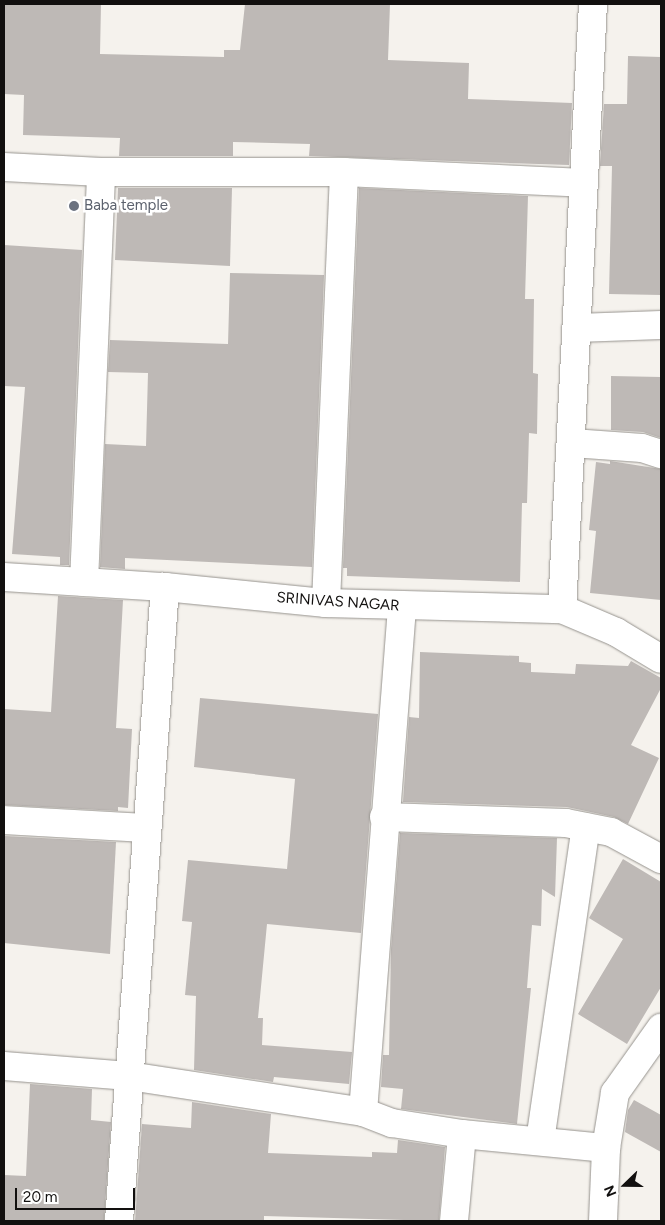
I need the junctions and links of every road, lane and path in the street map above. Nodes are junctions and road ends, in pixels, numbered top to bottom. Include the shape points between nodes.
1 (593, 4) edge
2 (4, 167) edge
3 (101, 172) junction
4 (344, 172) junction
5 (584, 183) junction
6 (661, 325) edge
7 (577, 328) junction
8 (572, 443) junction
9 (661, 454) edge
10 (4, 577) edge
11 (84, 582) junction
12 (165, 587) junction
13 (326, 603) junction
14 (402, 607) junction
15 (562, 609) junction
16 (661, 659) edge
17 (384, 817) junction
18 (4, 820) edge
19 (586, 827) junction
20 (145, 828) junction
21 (661, 859) edge
22 (661, 1028) edge
23 (4, 1066) edge
24 (129, 1076) junction
25 (363, 1112) junction
26 (462, 1134) junction
27 (540, 1141) junction
28 (606, 1148) junction
29 (119, 1221) edge
30 (454, 1221) edge
31 (603, 1221) edge

1 - 5 street
2 - 3 street
3 - 4 street
3 - 11 street
4 - 5 street
4 - 13 street
5 - 7 street
6 - 7 street
7 - 8 street
8 - 9 street via 642,448
8 - 15 street
10 - 11 street, SRINIVAS NAGAR
11 - 12 street, SRINIVAS NAGAR
12 - 13 street, SRINIVAS NAGAR
12 - 20 street
13 - 14 street, SRINIVAS NAGAR
14 - 15 street, SRINIVAS NAGAR
14 - 17 street
15 - 16 street, SRINIVAS NAGAR via 616,632
17 - 19 street via 566,823
17 - 25 street
18 - 20 street
19 - 21 street via 611,832
19 - 27 street
20 - 24 street
22 - 28 street via 615,1093
23 - 24 street
24 - 25 street
24 - 29 street
25 - 26 street via 392,1123
26 - 27 street
26 - 30 street
27 - 28 street
28 - 31 street

